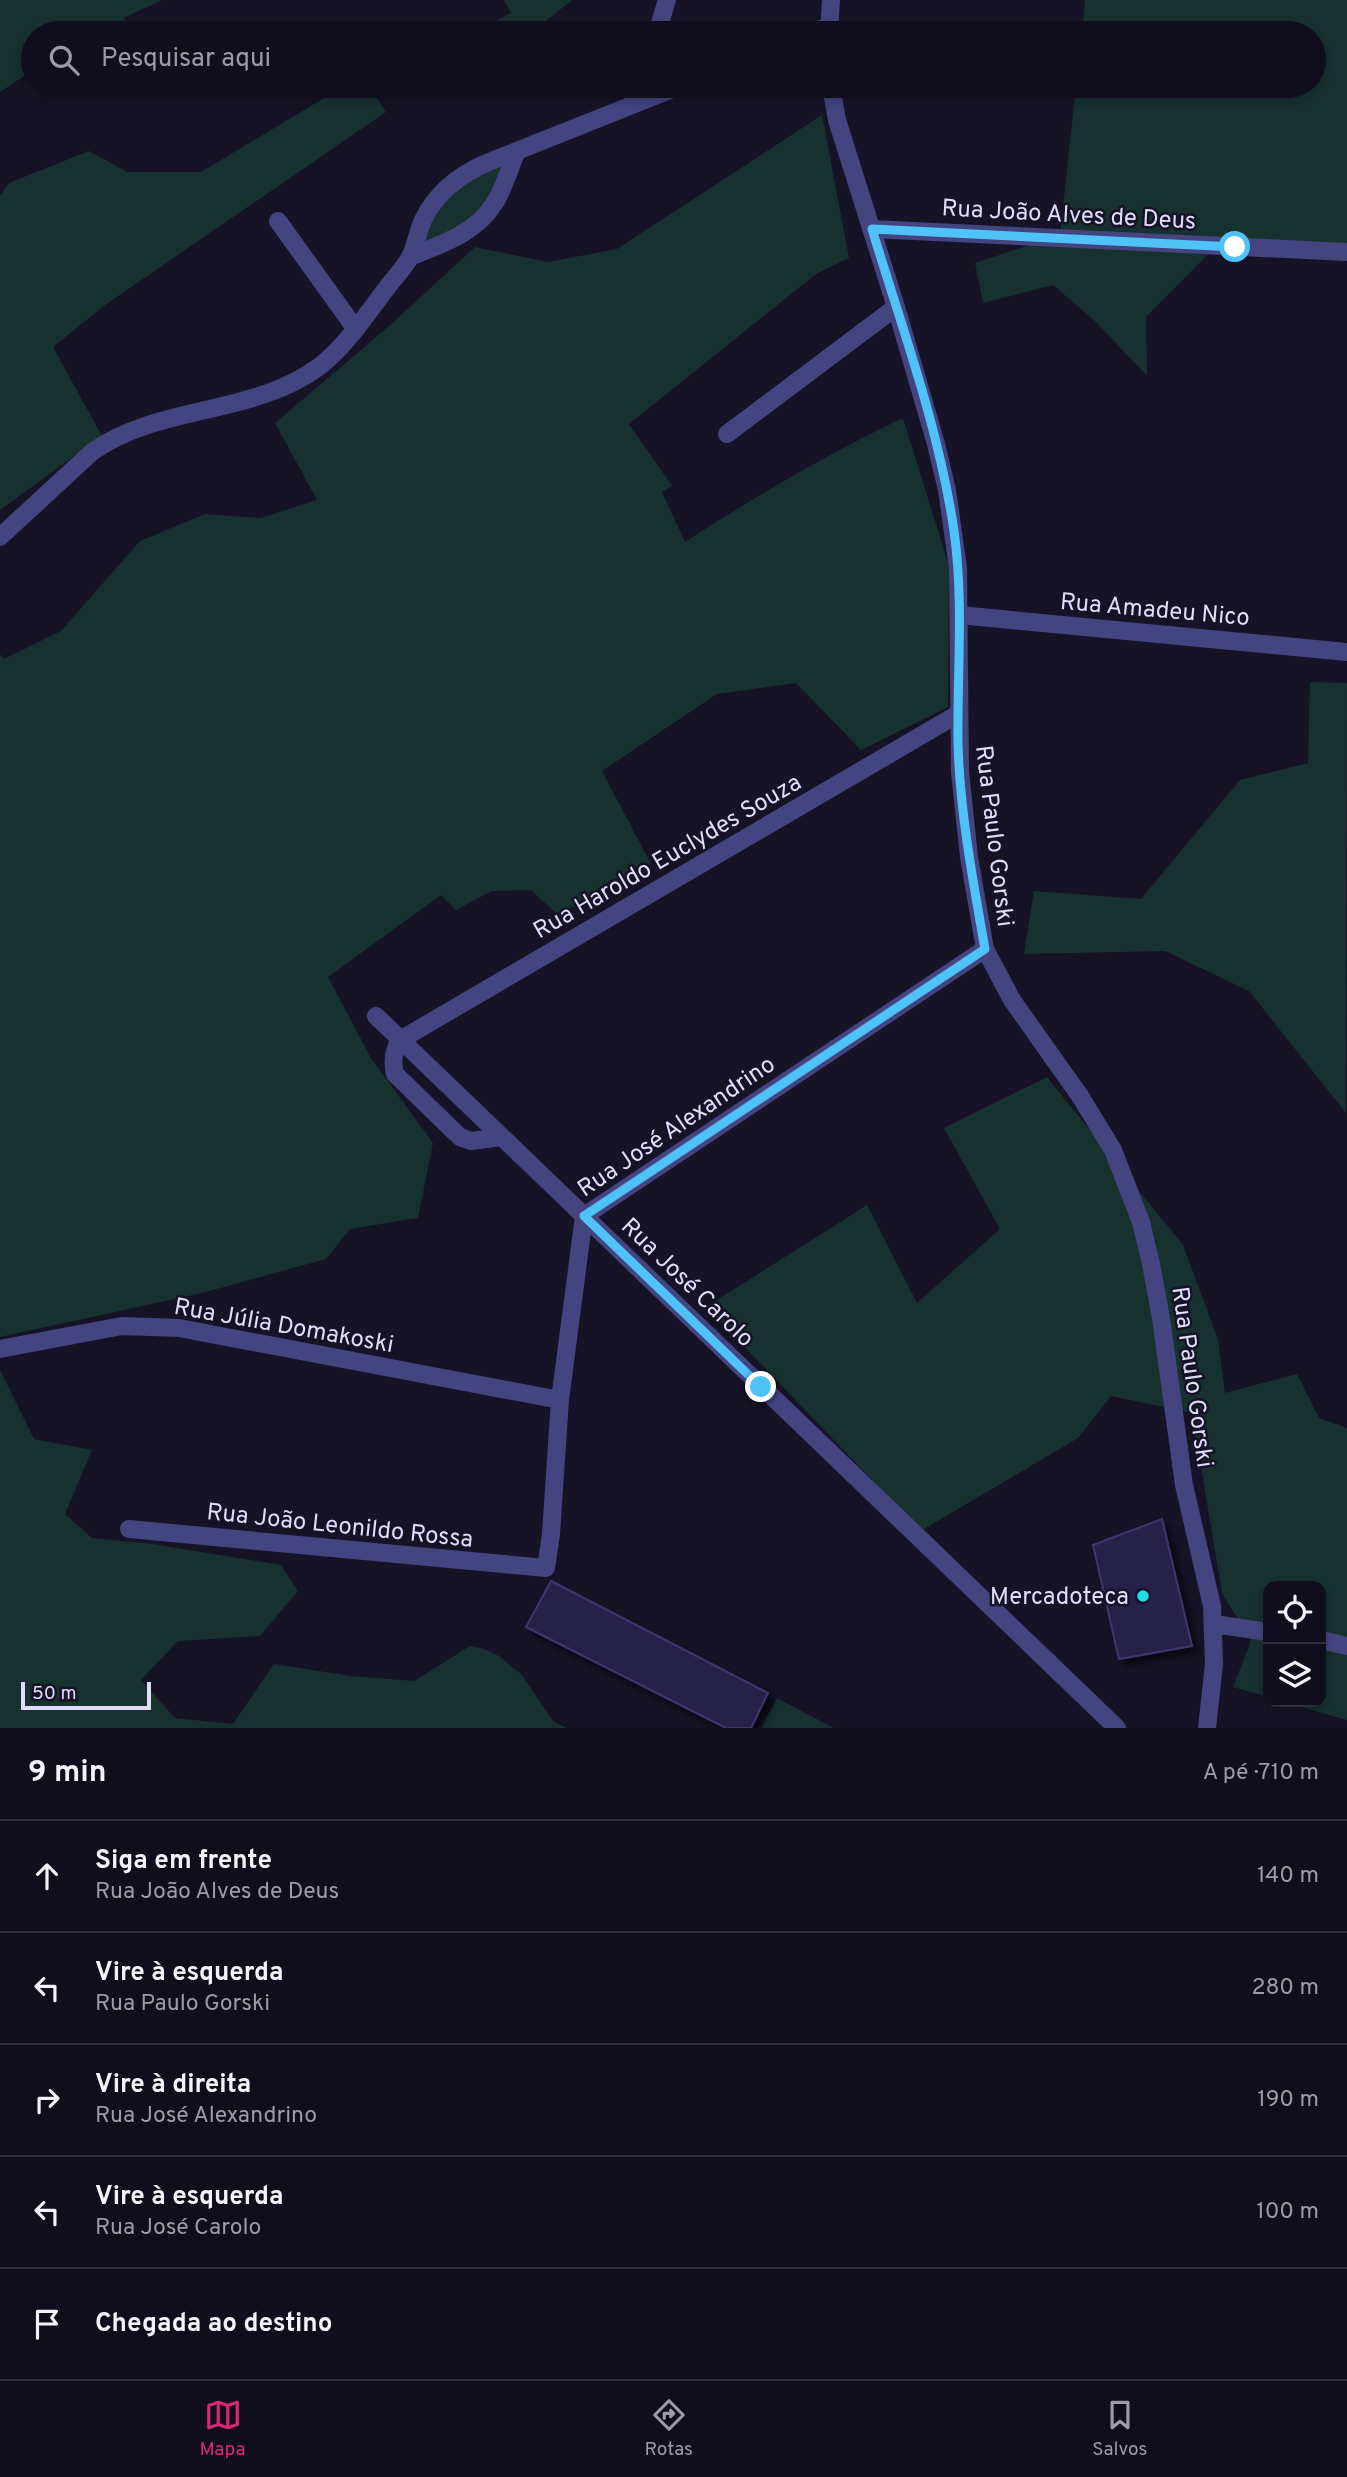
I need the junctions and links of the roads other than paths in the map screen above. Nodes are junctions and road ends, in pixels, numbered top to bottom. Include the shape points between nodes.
1 (667, 0) edge
2 (831, 0) edge
3 (661, 21) edge
4 (830, 21) edge
5 (632, 98) edge
6 (833, 98) edge
7 (516, 153) junction
8 (278, 221) dead end
9 (872, 229) junction
10 (1347, 252) edge
11 (410, 257) junction
12 (896, 307) junction
13 (355, 328) junction
14 (727, 434) dead end
15 (0, 537) edge
16 (959, 615) junction
17 (1347, 652) edge
18 (958, 714) junction
19 (985, 949) junction
20 (376, 1016) dead end
21 (400, 1040) junction
22 (502, 1137) junction
23 (584, 1216) junction
24 (0, 1349) edge
25 (559, 1400) junction
26 (128, 1529) dead end
27 (546, 1568) joint
28 (1214, 1624) junction
29 (1263, 1631) edge
30 (1326, 1641) edge
31 (1347, 1646) edge
32 (1117, 1728) edge
33 (1207, 1728) edge

1 - 3 street
2 - 4 street
5 - 7 street
6 - 9 street, Rua Paulo Gorski
7 - 11 street via 484,217 454,239
7 - 11 street via 468,172 447,187 422,222
8 - 13 street
9 - 10 street, Rua João Alves de Deus
9 - 12 street, Rua Paulo Gorski
11 - 13 street
12 - 14 street
12 - 16 street, Rua Paulo Gorski via 947,490
13 - 15 street via 322,364 303,377 109,440
16 - 17 street, Rua Amadeu Nico
16 - 18 street, Rua Paulo Gorski
18 - 19 street, Rua Paulo Gorski via 969,857
18 - 21 street, Rua Haroldo Euclydes Souza
19 - 23 street, Rua José Alexandrino
19 - 28 street, Rua Paulo Gorski via 1012,1000 1096,1120 1141,1222 1161,1318 1184,1485
20 - 21 street, Rua José Carolo
21 - 22 street, Rua José Carolo
21 - 22 street via 393,1051 396,1074 460,1137 471,1141
22 - 23 street, Rua José Carolo
23 - 25 street, Rua José Alexandrino
23 - 32 street, Rua José Carolo
24 - 25 street, Rua Júlia Domakoski via 122,1326 179,1328
25 - 27 street, Rua José Alexandrino
26 - 27 street, Rua João Leonildo Rossa
28 - 29 street
28 - 33 street, Rua Paulo Gorski
30 - 31 street

